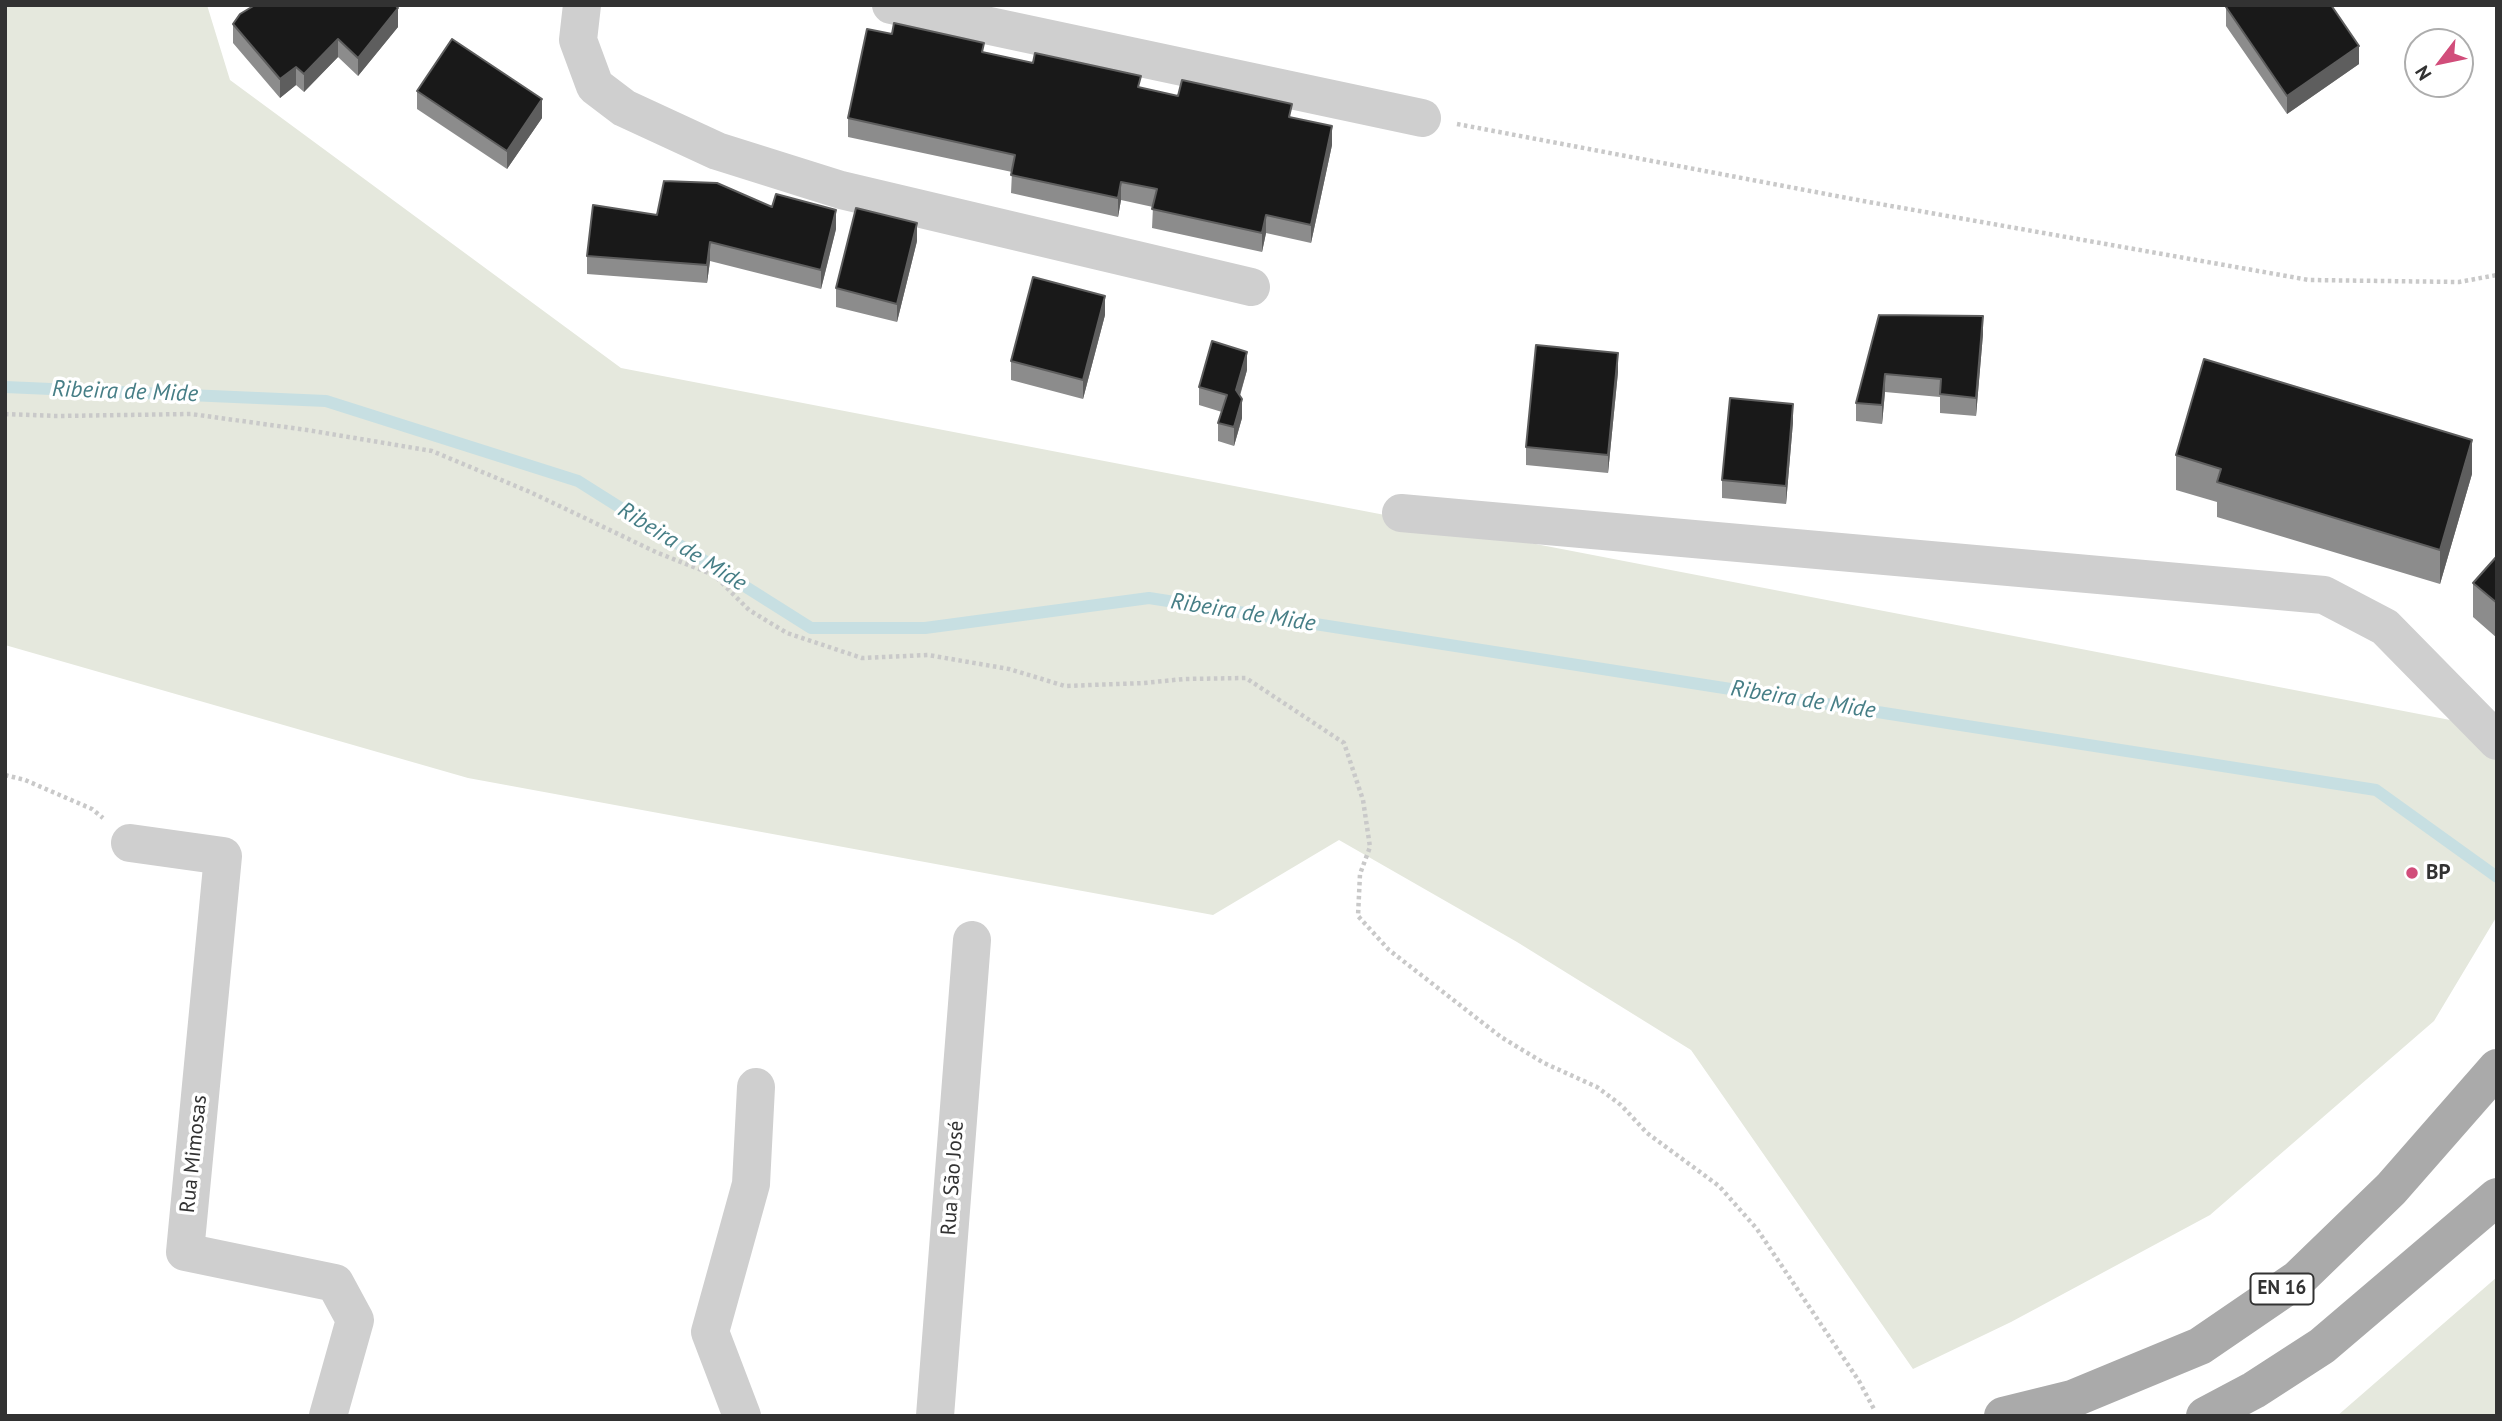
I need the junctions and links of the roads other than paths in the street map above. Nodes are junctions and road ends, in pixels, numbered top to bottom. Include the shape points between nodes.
1 (582, 5) edge
2 (891, 5) edge
3 (1422, 118) road end
4 (1251, 288) dead end
5 (1401, 513) dead end
6 (2497, 741) edge
7 (131, 843) road end
8 (972, 940) dead end
9 (2497, 1068) edge
10 (756, 1087) dead end
11 (2497, 1197) edge
12 (2248, 1403) edge
13 (328, 1416) edge
14 (742, 1416) edge
15 (935, 1416) edge
16 (2003, 1416) edge
17 (2205, 1416) edge

1 - 4 street via 578,40 596,86 624,108 717,151 841,190
2 - 3 street
5 - 6 street via 2324,595 2385,627
7 - 13 street, Rua Mimosas via 223,856 185,1252 335,1283 355,1320
8 - 15 street, Rua São José
9 - 16 main road, EN 16 via 2391,1189 2298,1279 2200,1346 2072,1399
10 - 14 street via 751,1184 710,1332
11 - 12 main road
12 - 17 main road

